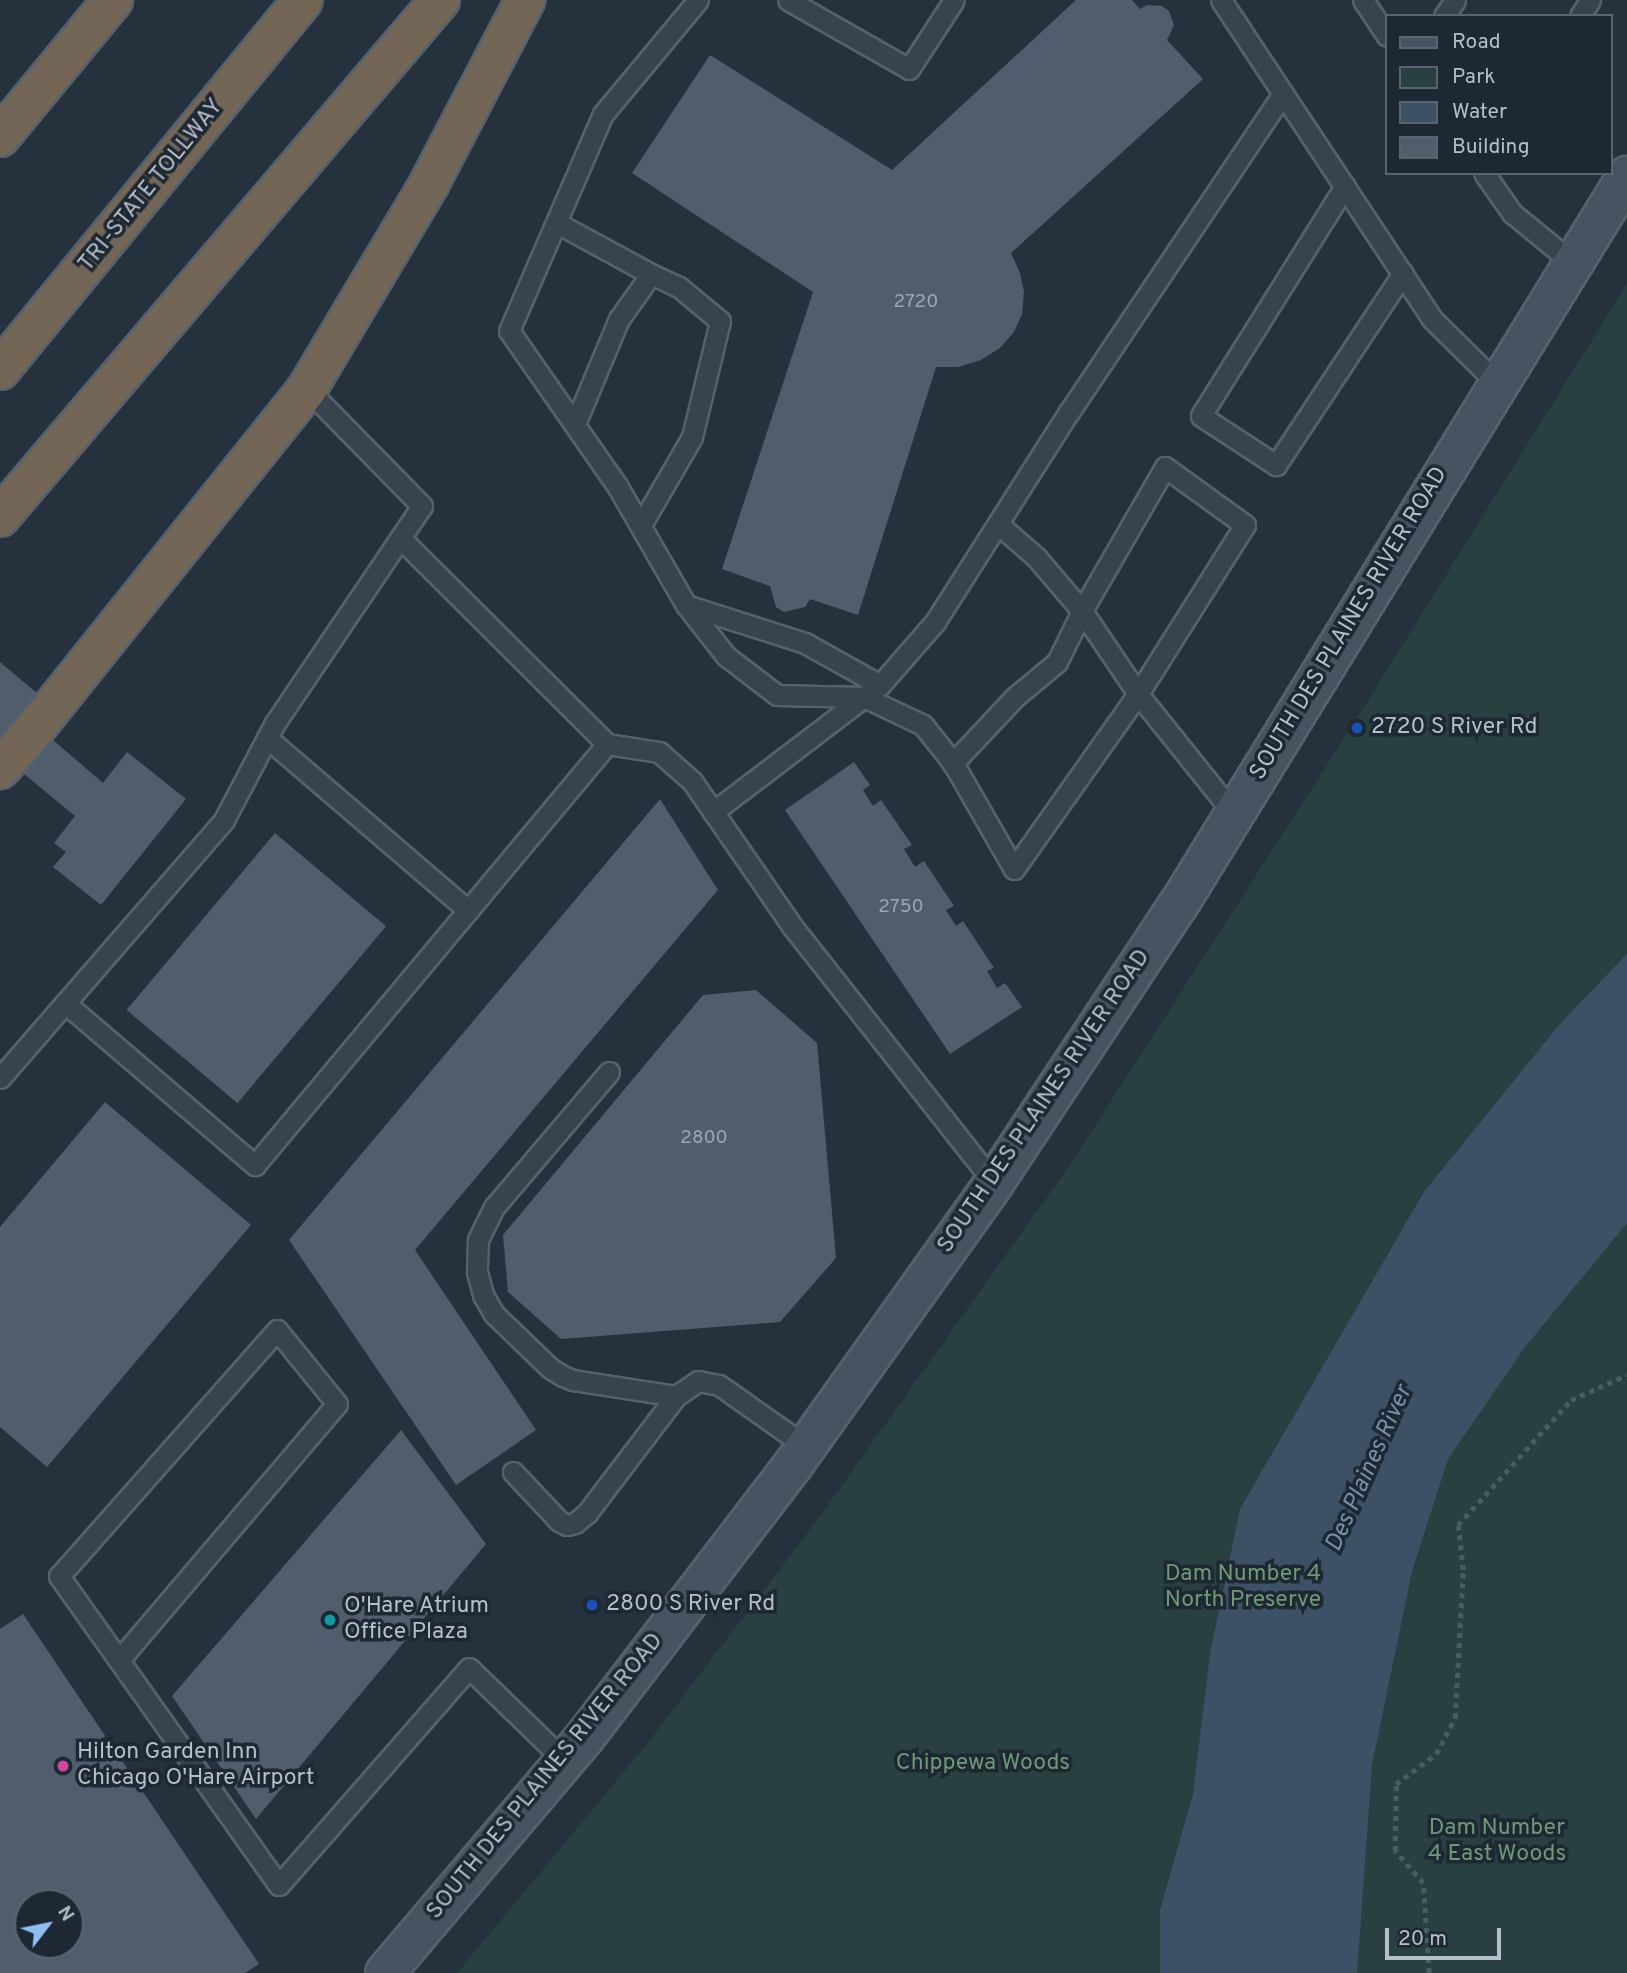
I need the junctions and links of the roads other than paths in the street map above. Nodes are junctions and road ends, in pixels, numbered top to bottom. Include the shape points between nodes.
1 (113, 0) edge
2 (303, 0) edge
3 (440, 0) edge
4 (525, 0) edge
5 (698, 0) edge
6 (788, 0) edge
7 (954, 0) edge
8 (1221, 0) edge
9 (1363, 0) edge
10 (819, 8) edge
11 (1386, 34) edge
12 (1283, 94) junction
13 (0, 137) edge
14 (1485, 175) edge
15 (1627, 176) edge
16 (1345, 186) junction
17 (557, 223) junction
18 (1573, 263) junction
19 (1402, 273) junction
20 (651, 274) junction
21 (0, 370) edge
22 (1498, 384) junction
23 (307, 389) junction
24 (575, 424) junction
25 (0, 517) edge
26 (998, 524) junction
27 (641, 525) junction
28 (400, 538) junction
29 (686, 605) junction
30 (1082, 611) junction
31 (872, 691) junction
32 (1139, 694) junction
33 (267, 738) junction
34 (607, 744) junction
35 (953, 763) junction
36 (0, 769) edge
37 (713, 812) junction
38 (1234, 814) junction
39 (468, 910) junction
40 (65, 1003) junction
41 (609, 1072) dead end
42 (0, 1077) edge
43 (994, 1182) junction
44 (676, 1396) junction
45 (807, 1447) junction
46 (513, 1472) dead end
47 (119, 1661) junction
48 (565, 1761) junction
49 (385, 1973) edge

1 - 13 highway
2 - 21 highway, TRI-STATE TOLLWAY
3 - 25 highway
4 - 23 highway via 429,184
5 - 17 lane via 603,114
6 - 10 lane
7 - 10 lane via 909,69
8 - 12 lane
9 - 11 lane
12 - 16 lane
12 - 26 lane
14 - 18 lane via 1512,213
15 - 18 main road, SOUTH DES PLAINES RIVER ROAD
16 - 19 lane
16 - 19 lane via 1201,416 1276,465
17 - 20 lane
17 - 24 lane via 509,331
18 - 22 main road, SOUTH DES PLAINES RIVER ROAD
19 - 22 lane via 1433,319
20 - 24 lane via 619,319
20 - 27 lane via 679,287 720,321 692,436
22 - 38 main road, SOUTH DES PLAINES RIVER ROAD
23 - 28 lane via 422,506
23 - 36 highway
24 - 27 lane
26 - 30 lane via 1036,557
26 - 31 lane via 934,622
27 - 29 lane
28 - 33 lane
28 - 34 lane
29 - 31 lane via 805,643
29 - 31 lane via 726,656 777,695
30 - 32 lane
30 - 32 lane via 1165,467 1245,525
30 - 35 lane via 1057,662 1015,696
31 - 35 lane via 923,725
31 - 37 lane
32 - 35 lane via 1014,869
32 - 38 lane
33 - 39 lane
33 - 40 lane via 223,820
34 - 37 lane via 659,752 692,781
34 - 39 lane
37 - 43 lane via 792,926
38 - 43 main road, SOUTH DES PLAINES RIVER ROAD
39 - 40 lane via 255,1165
40 - 42 lane
41 - 44 lane via 494,1207 478,1240 477,1272 494,1314 550,1368 573,1380
43 - 45 main road, SOUTH DES PLAINES RIVER ROAD
44 - 45 lane via 698,1381 719,1385
44 - 46 lane via 575,1523 559,1521
45 - 48 main road, SOUTH DES PLAINES RIVER ROAD
47 - 47 lane via 337,1404 277,1330 59,1576
47 - 48 lane via 279,1885 469,1668
48 - 49 main road, SOUTH DES PLAINES RIVER ROAD

